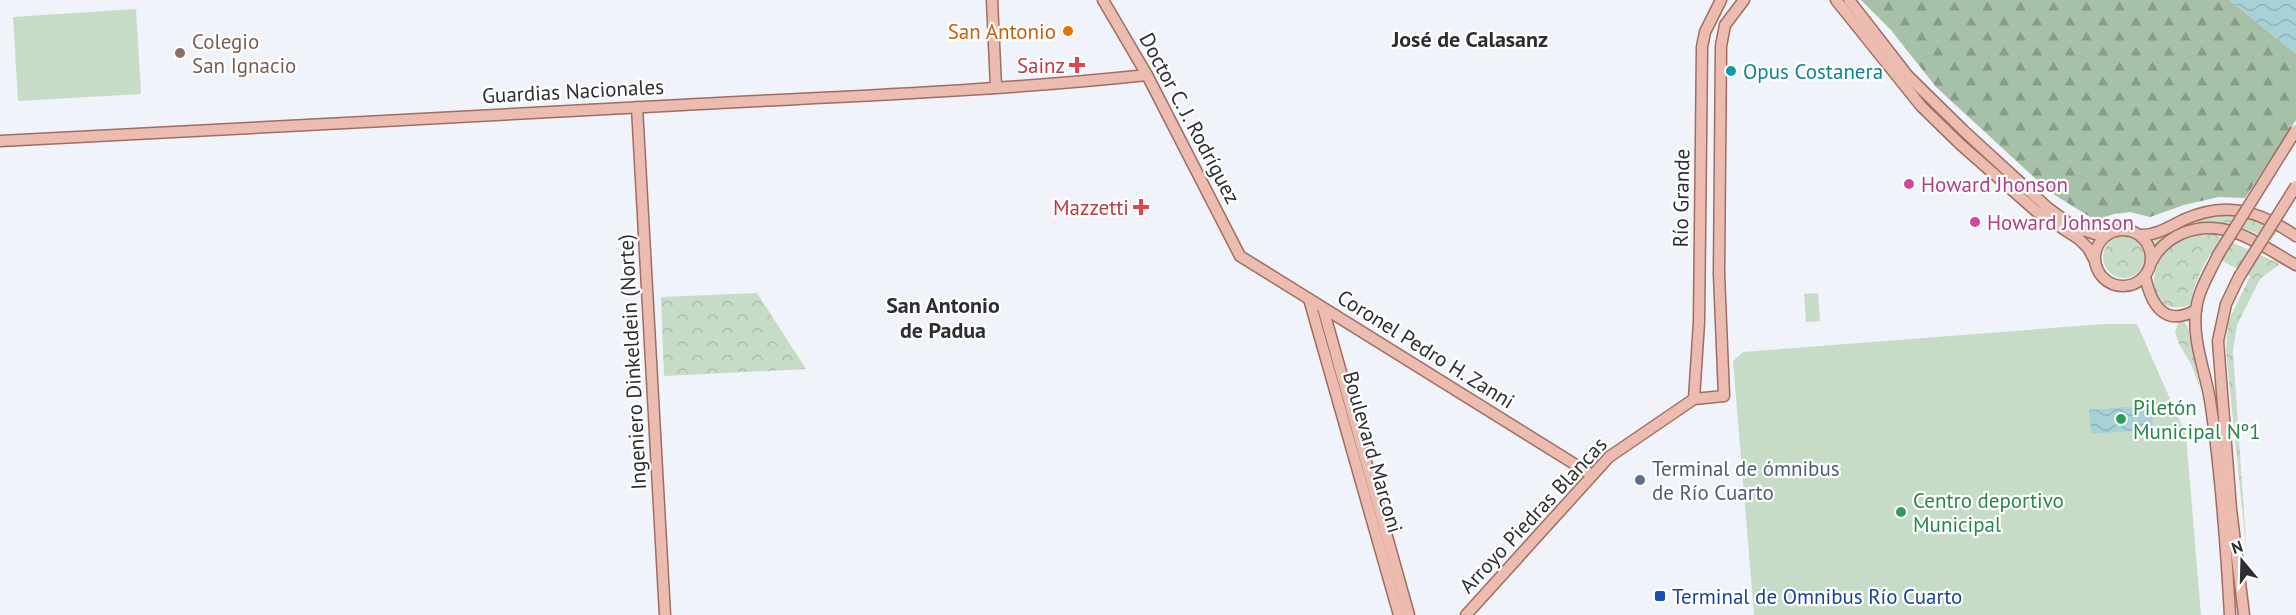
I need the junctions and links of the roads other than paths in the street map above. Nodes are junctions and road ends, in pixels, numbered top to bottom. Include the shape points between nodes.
1 (992, 0) edge
2 (1103, 0) edge
3 (1721, 0) edge
4 (1744, 0) edge
5 (1836, 0) edge
6 (1849, 0) edge
7 (1147, 75) junction
8 (996, 87) junction
9 (637, 107) junction
10 (2296, 130) edge
11 (0, 141) edge
12 (2296, 186) edge
13 (2107, 235) junction
14 (2140, 235) junction
15 (2296, 236) edge
16 (1240, 256) joint
17 (2095, 261) junction
18 (2151, 264) junction
19 (2296, 265) edge
20 (2145, 276) junction
21 (1309, 299) junction
22 (1323, 308) junction
23 (2196, 310) junction
24 (1724, 396) joint
25 (1694, 399) junction
26 (1592, 475) junction
27 (665, 615) edge
28 (1399, 615) edge
29 (1410, 615) edge
30 (1466, 615) edge
31 (2230, 615) edge
32 (2244, 615) edge

1 - 8 main road
2 - 7 main road, Doctor C. J. Rodríguez
3 - 25 main road, Río Grande via 1702,46 1699,312
4 - 24 main road, Río Grande via 1725,25 1720,46 1719,274
5 - 17 main road via 1921,106 2036,212 2079,239
6 - 13 main road via 1908,76 2048,208 2074,227
7 - 8 main road, Guardias Nacionales
7 - 16 main road, Doctor C. J. Rodríguez
8 - 9 main road, Guardias Nacionales
9 - 11 main road, Guardias Nacionales
9 - 27 main road, Ingeniero Dinkeldein (Norte)
10 - 23 main road, bridge via 2218,255
12 - 32 main road, bridge via 2239,278 2226,304 2218,341
13 - 14 main road via 2123,230
13 - 17 main road via 2100,242
14 - 15 main road via 2149,236 2212,210 2232,209 2256,214
14 - 18 main road via 2150,247
16 - 21 main road, Coronel Pedro H. Zanni
17 - 20 main road via 2102,276 2115,284 2131,284
18 - 19 main road via 2164,244 2195,228 2211,227 2248,237
18 - 20 main road
20 - 23 main road via 2159,310 2168,316 2178,317
21 - 22 main road, Coronel Pedro H. Zanni
21 - 28 main road, Boulevard Marconi
22 - 26 main road, Coronel Pedro H. Zanni
22 - 29 main road, Boulevard Marconi
23 - 31 main road via 2217,458
24 - 25 main road, Arroyo Piedras Blancas
25 - 26 main road, Arroyo Piedras Blancas via 1609,457
26 - 30 main road, Arroyo Piedras Blancas

